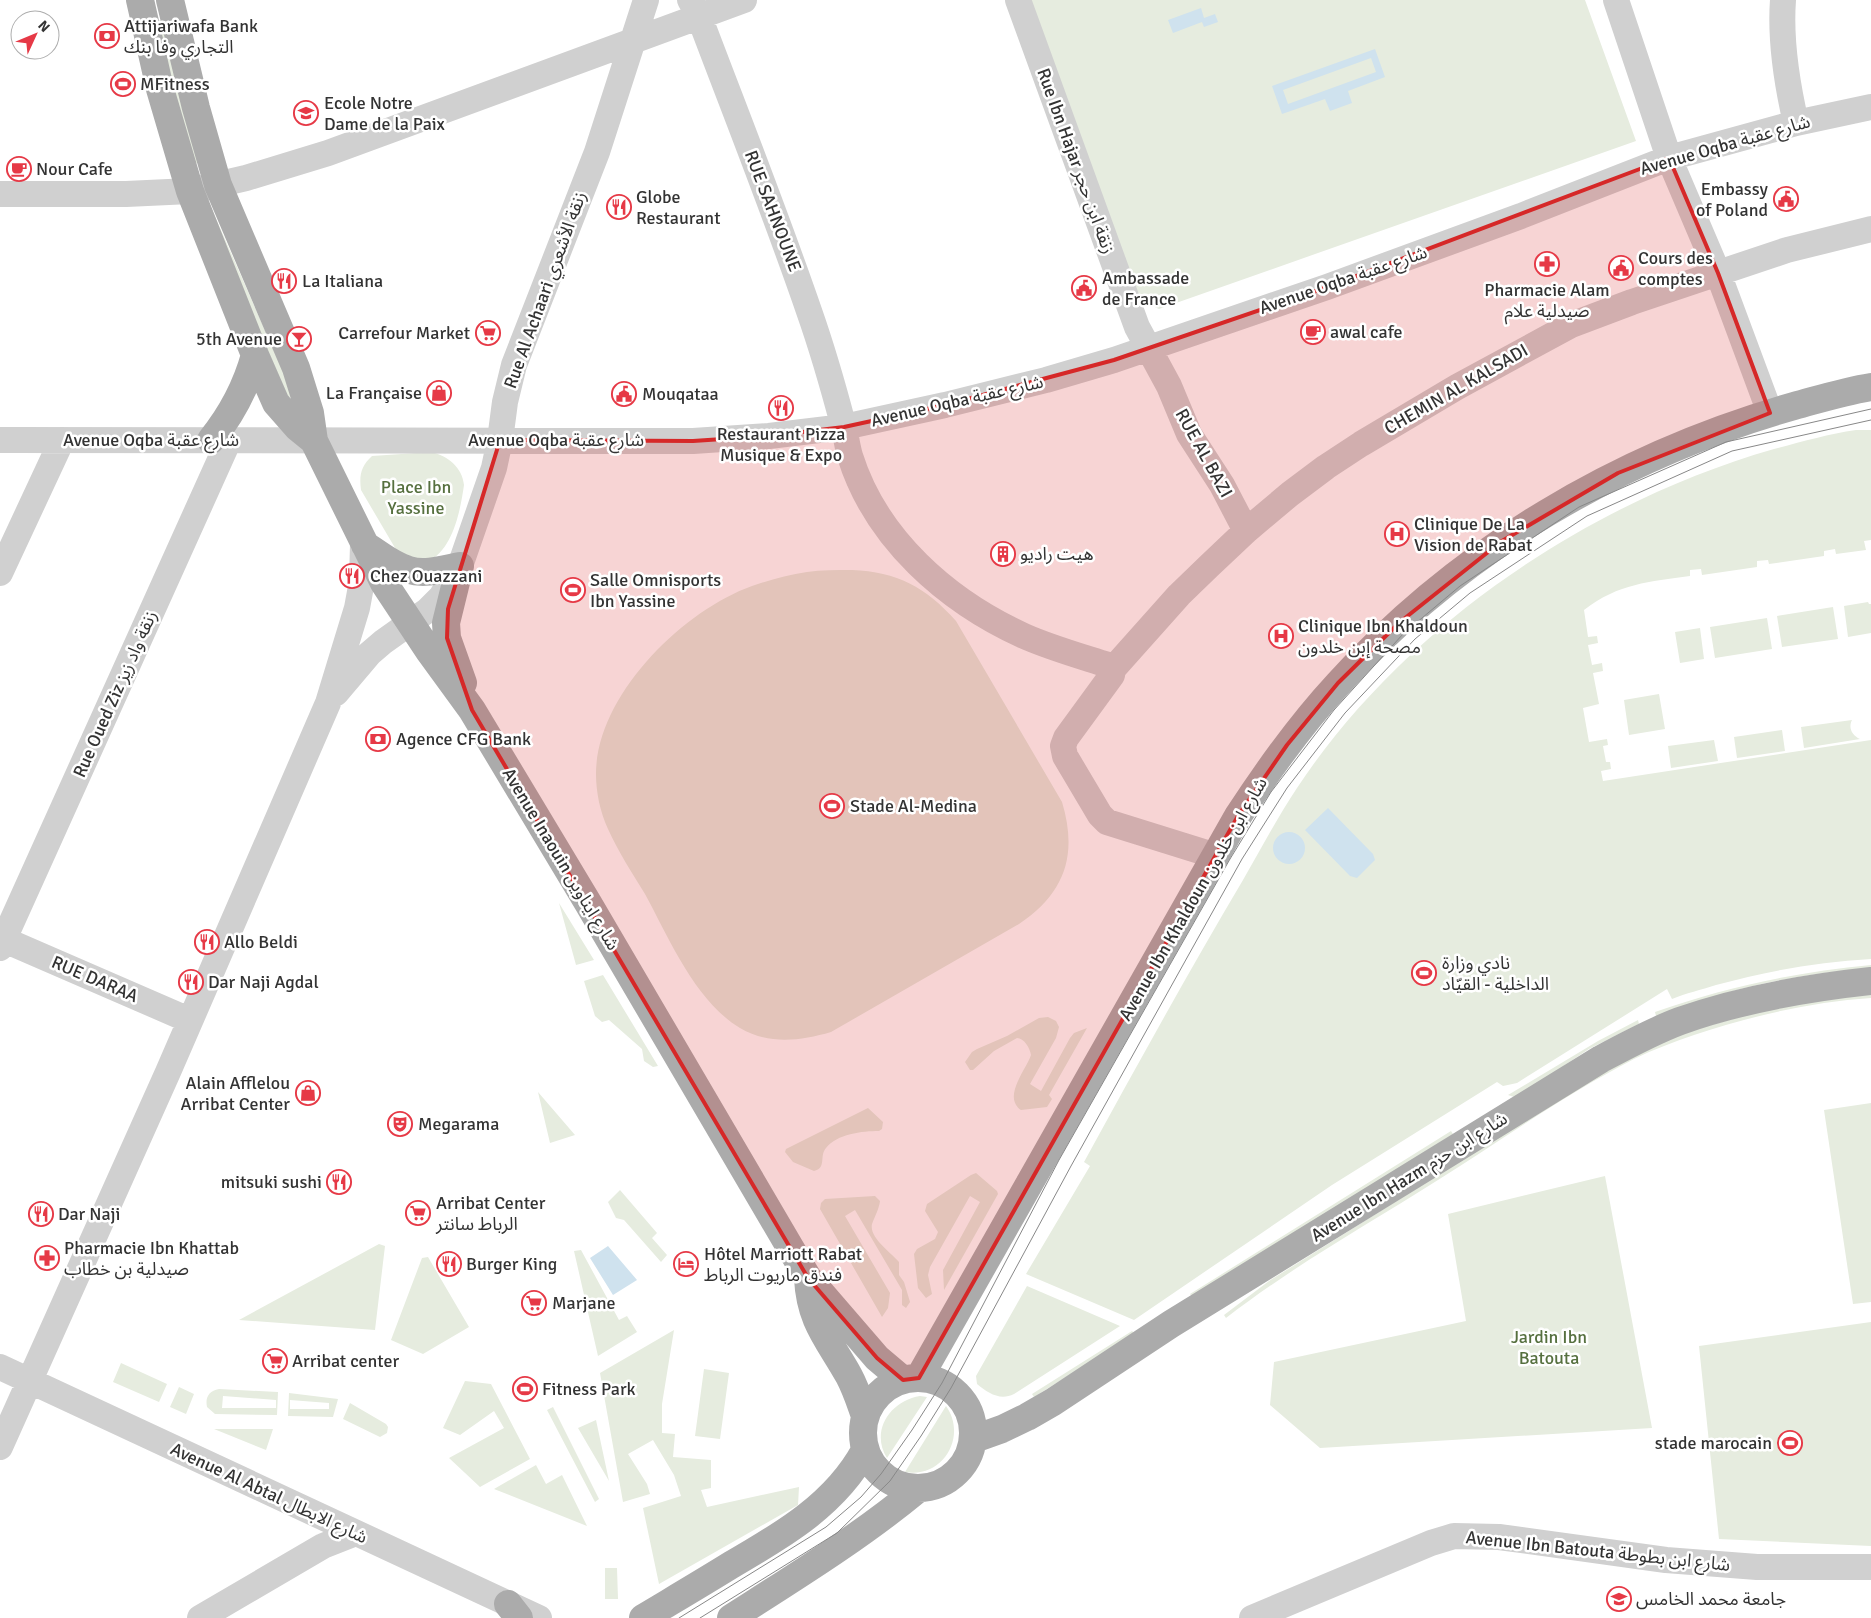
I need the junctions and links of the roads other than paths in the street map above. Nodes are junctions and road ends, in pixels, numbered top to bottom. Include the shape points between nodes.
1 (140, 0) edge
2 (170, 0) edge
3 (646, 0) edge
4 (744, 0) edge
5 (1018, 0) edge
6 (1616, 0) edge
7 (1782, 0) edge
8 (695, 8) edge
9 (632, 41) junction
10 (1871, 107) edge
11 (1796, 123) junction
12 (1669, 158) junction
13 (218, 185) junction
14 (190, 191) junction
15 (2, 200) edge
16 (1871, 229) edge
17 (1718, 273) junction
18 (1148, 348) junction
19 (255, 355) junction
20 (1871, 387) edge
21 (1770, 413) junction
22 (844, 427) junction
23 (0, 440) edge
24 (62, 440) junction
25 (220, 440) junction
26 (500, 440) junction
27 (314, 441) junction
28 (1246, 531) junction
29 (363, 544) junction
30 (460, 566) junction
31 (0, 573) edge
32 (410, 624) junction
33 (1113, 669) junction
34 (328, 703) junction
35 (472, 710) junction
36 (1216, 856) junction
37 (1, 942) edge
38 (1871, 982) edge
39 (189, 1020) junction
40 (808, 1278) junction
41 (0, 1367) edge
42 (911, 1379) junction
43 (30, 1381) junction
44 (866, 1416) junction
45 (974, 1439) junction
46 (0, 1447) edge
47 (865, 1450) junction
48 (918, 1489) junction
49 (356, 1533) junction
50 (1871, 1567) edge
51 (513, 1611) edge
52 (200, 1618) edge
53 (539, 1618) edge
54 (643, 1618) edge
55 (731, 1618) edge
56 (1252, 1618) edge

1 - 14 main road via 160,89
2 - 13 main road
3 - 9 street, Rue Al Achaari زنقة الأشعري
4 - 8 street
5 - 18 street, Rue Ibn Hajar زنقة ابن حجر via 1110,257
6 - 12 street
7 - 11 street via 1789,93
8 - 9 street
8 - 22 street, RUE SAHNOUNE via 798,278
9 - 13 street via 328,153
9 - 26 street, Rue Al Achaari زنقة الأشعري via 597,152 514,365
10 - 11 street, Avenue Oqba شارع عقبة
11 - 12 street, Avenue Oqba شارع عقبة
12 - 17 street
12 - 18 street, Avenue Oqba شارع عقبة via 1380,268
13 - 14 street
13 - 27 main road via 296,368 310,413
14 - 15 street
14 - 19 main road
16 - 17 street, CHEMIN AL KALSADI via 1787,250
17 - 21 street
17 - 28 street, CHEMIN AL KALSADI via 1632,302 1544,338 1361,444 1290,494
18 - 22 street, Avenue Oqba شارع عقبة via 1046,380
18 - 28 street, RUE AL BAZI via 1189,434 1222,485
19 - 25 main road
19 - 27 main road via 276,403
20 - 21 main road, Avenue Ibn Khaldoun شارع ابن خلدون
21 - 36 main road, Avenue Ibn Khaldoun شارع ابن خلدون via 1618,473 1514,533 1467,566 1400,622 1327,696 1257,786
22 - 26 street, Avenue Oqba شارع عقبة via 693,441
22 - 33 street, RUE SAHNOUNE via 850,456 867,496 888,529 916,562 949,592 1004,626 1062,652
23 - 24 street, Avenue Oqba شارع عقبة
24 - 25 street, Avenue Oqba شارع عقبة
24 - 31 street
25 - 27 street, Avenue Oqba شارع عقبة
25 - 37 street, Rue Oued Ziz زنقة واد زيز
26 - 27 street, Avenue Oqba شارع عقبة
26 - 30 street, Rue Al Achaari زنقة الأشعري via 494,468
27 - 29 main road, Avenue Inaouin شارع ايناوين
28 - 33 street, CHEMIN AL KALSADI via 1180,595
29 - 30 main road via 409,570 438,571
29 - 32 main road, Avenue Inaouin شارع ايناوين
29 - 34 street via 357,608
30 - 32 street, Rue Al Achaari زنقة الأشعري via 441,597
30 - 35 main road via 448,609 447,638
32 - 34 street, Rue Al Achaari زنقة الأشعري via 369,654
32 - 35 main road, Avenue Inaouin شارع ايناوين
33 - 36 street, CHEMIN AL KALSADI via 1112,675 1066,738 1063,746 1065,756 1107,822
34 - 39 street
35 - 40 main road, Avenue Inaouin شارع ايناوين
36 - 42 main road, Avenue Ibn Khaldoun شارع ابن خلدون
37 - 39 street, RUE DARAA
38 - 45 main road, Avenue Ibn Hazm شارع ابن حزم via 1763,997 1679,1022 1634,1041 1171,1324 1053,1402 1011,1425
39 - 43 street
40 - 42 main road, Avenue Inaouin شارع ايناوين via 877,1358
40 - 44 main road, Avenue Inaouin شارع ايناوين via 816,1321 850,1378
41 - 43 street, Avenue Al Abtal شارع الابطال
42 - 44 main road via 886,1388
42 - 45 main road via 942,1383 960,1396 971,1416
43 - 46 street
43 - 49 street, Avenue Al Abtal شارع الابطال
44 - 47 main road via 863,1427
45 - 48 main road via 967,1461 960,1470 941,1484
47 - 48 main road via 874,1467 890,1481
47 - 54 main road via 836,1490 798,1524
48 - 55 main road via 840,1547
49 - 51 street, Avenue Al Abtal شارع الابطال
49 - 52 street via 323,1546
50 - 56 street, Avenue Ibn Batouta شارع ابن بطوطة via 1756,1567 1666,1560 1499,1537 1454,1536
51 - 53 street, Avenue Al Abtal شارع الابطال

